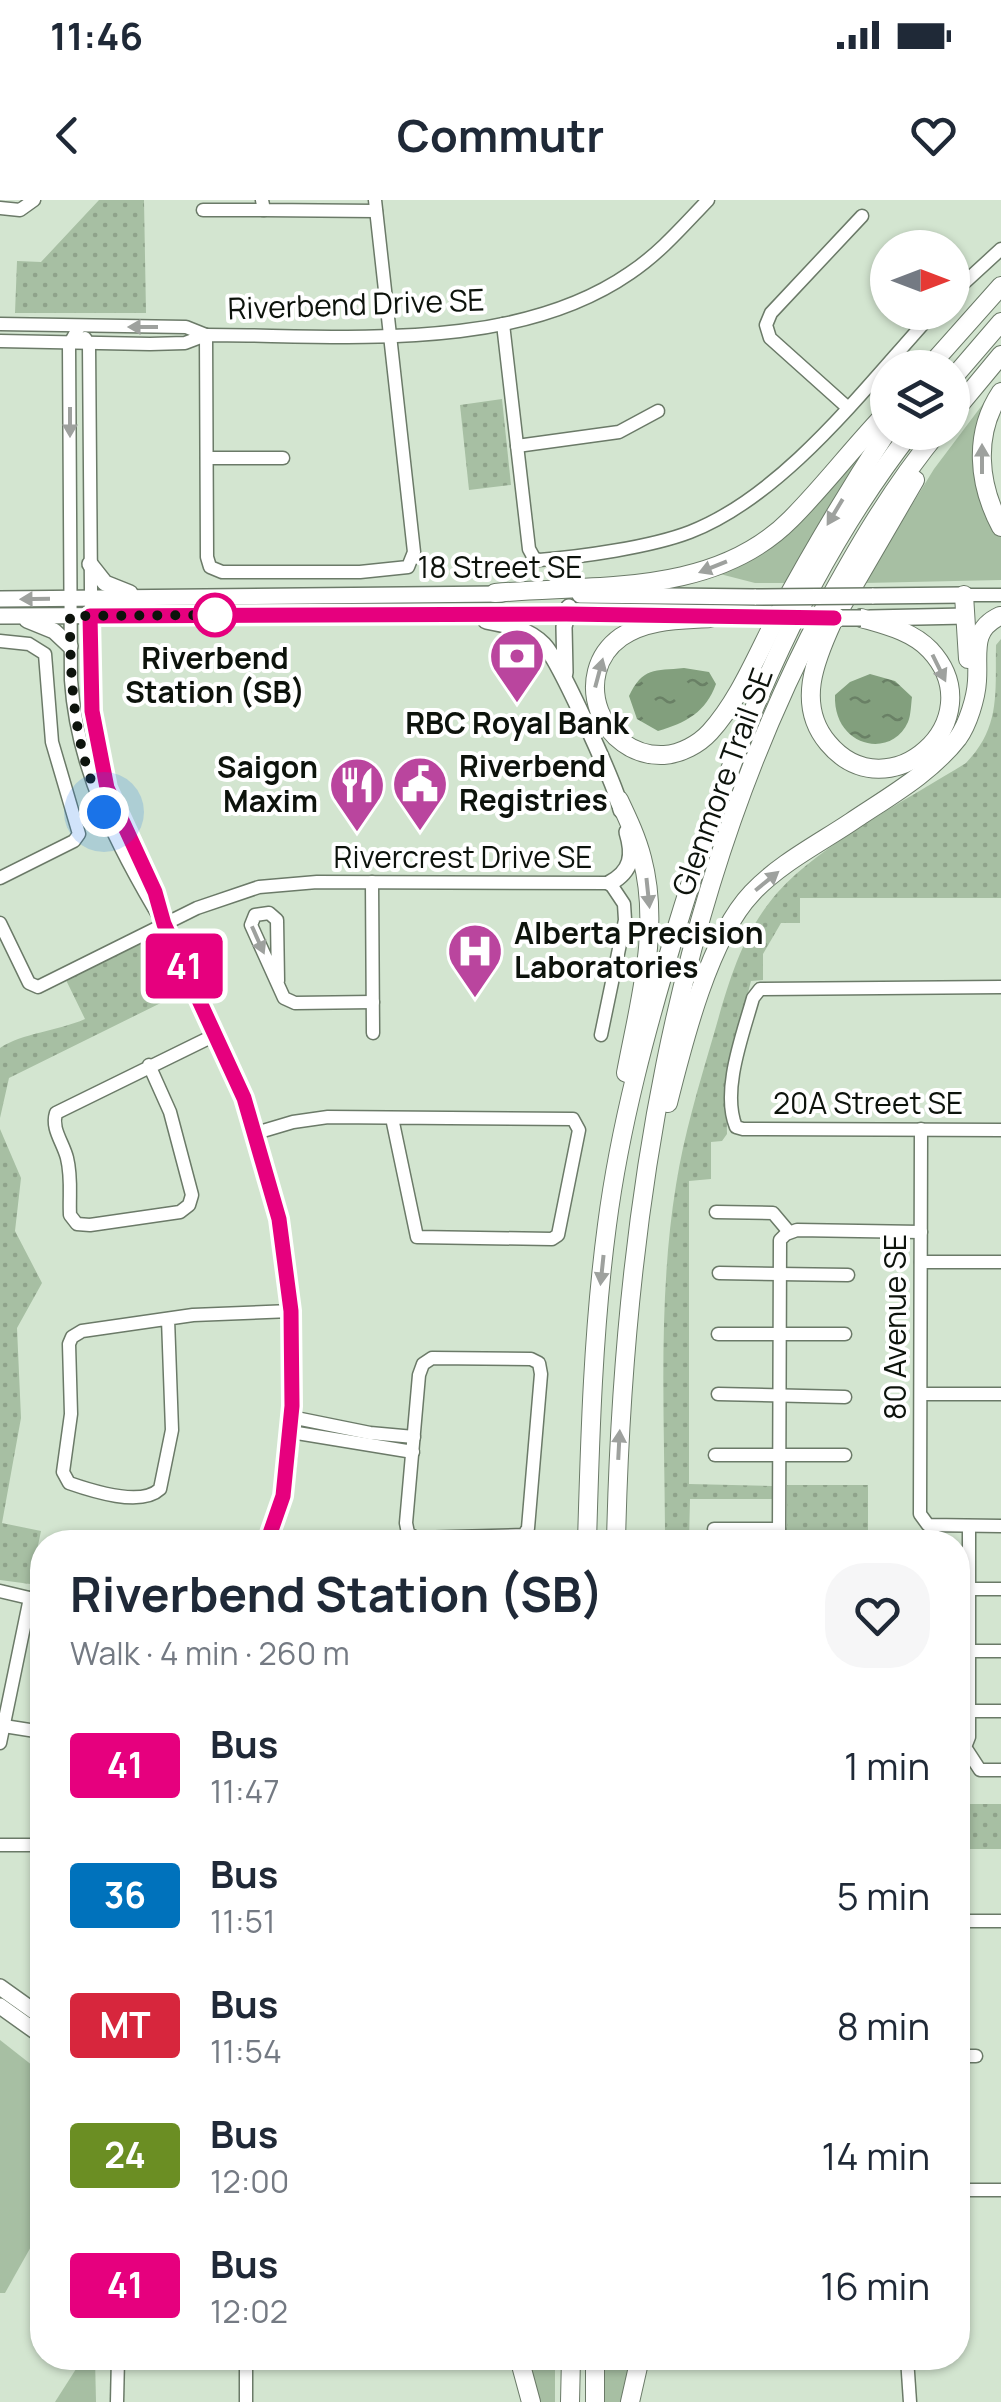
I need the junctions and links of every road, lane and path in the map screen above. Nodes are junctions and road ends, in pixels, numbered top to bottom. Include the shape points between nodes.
1 (34, 200) edge
2 (708, 200) edge
3 (263, 205) edge
4 (375, 205) edge
5 (0, 208) edge
6 (203, 210) dead end
7 (862, 216) dead end
8 (1001, 249) edge
9 (970, 277) edge
10 (1001, 286) edge
11 (1001, 322) edge
12 (0, 324) edge
13 (503, 324) junction
14 (80, 327) junction
15 (918, 330) edge
16 (390, 334) junction
17 (206, 335) junction
18 (0, 342) edge
19 (70, 345) junction
20 (89, 345) junction
21 (944, 350) edge
22 (1001, 355) edge
23 (970, 358) edge
24 (986, 372) junction
25 (970, 392) edge
26 (1001, 392) edge
27 (970, 396) edge
28 (847, 407) junction
29 (658, 411) dead end
30 (870, 431) edge
31 (517, 446) junction
32 (875, 450) edge
33 (897, 450) edge
34 (924, 450) edge
35 (934, 450) edge
36 (206, 458) junction
37 (283, 458) dead end
38 (1001, 527) edge
39 (90, 564) junction
40 (495, 593) junction
41 (964, 595) junction
42 (1001, 595) edge
43 (601, 596) junction
44 (149, 598) junction
45 (0, 599) edge
46 (70, 607) junction
47 (90, 607) junction
48 (566, 614) junction
49 (457, 615) junction
50 (0, 616) edge
51 (19, 616) junction
52 (966, 616) junction
53 (1000, 616) edge
54 (710, 618) junction
55 (861, 618) junction
56 (0, 641) edge
57 (70, 646) junction
58 (565, 675) junction
59 (971, 704) junction
60 (620, 800) junction
61 (0, 878) edge
62 (372, 882) junction
63 (610, 883) junction
64 (0, 923) edge
65 (164, 924) junction
66 (278, 981) junction
67 (1001, 988) edge
68 (372, 1002) junction
69 (374, 1033) dead end
70 (217, 1034) junction
71 (601, 1035) dead end
72 (149, 1065) junction
73 (392, 1118) junction
74 (920, 1129) junction
75 (1001, 1130) edge
76 (256, 1133) junction
77 (716, 1212) dead end
78 (607, 1222) junction
79 (638, 1230) junction
80 (789, 1232) junction
81 (920, 1232) junction
82 (921, 1262) junction
83 (1001, 1262) edge
84 (778, 1273) junction
85 (718, 1274) dead end
86 (848, 1275) dead end
87 (291, 1311) junction
88 (168, 1319) junction
89 (718, 1334) dead end
90 (779, 1334) junction
91 (845, 1334) dead end
92 (718, 1394) dead end
93 (921, 1394) junction
94 (1001, 1394) edge
95 (779, 1395) junction
96 (845, 1397) dead end
97 (292, 1417) junction
98 (291, 1432) junction
99 (413, 1445) junction
100 (779, 1454) junction
101 (715, 1455) dead end
102 (845, 1455) dead end
103 (969, 1526) junction
104 (1001, 1526) edge
105 (714, 1529) dead end
106 (272, 1530) edge
107 (408, 1530) edge
108 (527, 1530) edge
109 (587, 1530) edge
110 (616, 1530) edge
111 (723, 1530) edge
112 (780, 1530) edge
113 (968, 1530) edge
114 (970, 1589) edge
115 (1001, 1589) edge
116 (0, 1591) edge
117 (30, 1598) edge
118 (30, 1623) edge
119 (970, 1651) edge
120 (1001, 1651) edge
121 (970, 1711) edge
122 (1001, 1711) edge
123 (4, 1726) junction
124 (30, 1730) edge
125 (0, 1743) edge
126 (970, 1759) edge
127 (1001, 1770) edge
128 (30, 1845) edge
129 (0, 1846) edge
130 (970, 1921) edge
131 (1001, 1921) edge
132 (0, 1987) edge
133 (0, 2006) edge
134 (30, 2008) edge
135 (30, 2027) edge
136 (970, 2056) edge
137 (976, 2056) dead end
138 (970, 2190) edge
139 (1001, 2190) edge
140 (118, 2370) edge
141 (246, 2370) edge
142 (521, 2370) edge
143 (570, 2370) edge
144 (595, 2370) edge
145 (637, 2370) edge
146 (908, 2370) edge
147 (117, 2402) edge
148 (246, 2402) edge
149 (530, 2402) edge
150 (570, 2402) edge
151 (595, 2402) edge
152 (630, 2402) edge
153 (910, 2402) edge

1 - 5 street via 20,210
2 - 13 street, Riverbend Drive SE via 616,283
3 - 4 street
3 - 6 street
4 - 16 street
7 - 28 street via 766,325 770,338
8 - 9 street
10 - 21 highway
11 - 23 highway
12 - 14 street, Riverbend Drive SE
13 - 16 street, Riverbend Drive SE
13 - 31 street
17 -> 14 street, Riverbend Drive SE via 186,327
14 - 19 street
14 - 20 street
15 - 28 street
16 - 17 street, Riverbend Drive SE
16 - 36 street via 414,552 408,567 216,571 207,556
17 - 20 street, Riverbend Drive SE via 185,343
17 - 36 street
18 - 19 street, Riverbend Drive SE
19 - 20 street, Riverbend Drive SE
19 -> 46 street
20 - 39 street
22 - 24 highway
24 - 25 highway
24 - 27 highway
38 -> 26 highway via 985,491 981,449
28 - 31 street via 784,473 726,515 650,543 546,560 529,549
29 - 31 street via 619,432
30 -> 40 highway via 789,521 706,572 659,582
32 -> 54 highway via 712,730 671,754 627,746 608,730 596,702 596,673 607,651 642,627
33 - 78 highway, Glenmore Trail SE via 834,549 745,723 662,978
34 - 79 highway, Glenmore Trail SE via 856,550 791,672 745,786 680,1000
55 -> 35 highway via 903,631 930,650 949,691 942,730 903,765 851,762 819,732 809,696 833,620
36 - 37 street
39 - 44 main road via 105,583
39 - 47 street
40 - 43 main road, 18 Street SE
40 - 44 main road, 18 Street SE
41 - 42 street, 18 Street SE
41 - 43 main road, 18 Street SE, bridge
41 - 52 highway
43 - 48 main road via 574,604
44 - 47 main road, 18 Street SE
46 -> 45 main road, 18 Street SE
46 - 47 main road, 18 Street SE
46 - 51 main road, 18 Street SE
46 - 57 street
47 - 49 main road, 18 Street SE
47 - 65 street via 90,698 99,758
48 - 49 main road, 18 Street SE
48 - 54 main road, 18 Street SE
48 - 58 main road
49 - 58 main road via 527,632 547,647
50 - 51 main road, 18 Street SE
51 - 57 main road via 54,630
52 - 53 street, 18 Street SE
52 - 55 main road, 18 Street SE
52 - 59 highway
53 - 59 highway via 978,636
54 - 55 main road, 18 Street SE, bridge
56 - 61 street via 29,644 44,654 52,742 79,834
57 - 65 street via 84,762
58 - 60 main road
79 -> 59 highway via 698,998 735,916 780,870 944,754 961,734
60 - 63 main road via 632,855 628,870
60 -> 78 highway via 643,860 650,926 612,1150
62 - 63 street, Rivercrest Drive SE
62 - 65 street, Rivercrest Drive SE via 258,887
62 - 68 street
63 - 71 street, Rivercrest Drive SE via 625,920
64 - 65 street, Rivercrest Drive SE via 38,987
65 - 70 street
66 -> 66 street via 277,920 270,913 255,915 251,925
66 - 68 street via 289,1002
67 - 74 street, 20A Street SE via 760,989 753,998 734,1066 736,1127
68 - 69 street
70 - 72 street
70 - 76 street
72 - 72 street via 176,1130 190,1204 180,1212 77,1224 54,1118
73 - 73 street via 577,1122 558,1235 417,1237
73 - 76 street via 307,1119
74 - 75 street, 20A Street SE
74 - 81 street, 80 Avenue SE
76 - 87 street via 279,1219
77 - 80 street via 773,1213
78 -> 109 highway, Glenmore Trail SE
110 -> 79 highway, Glenmore Trail SE via 623,1354
80 - 81 street
80 - 84 street via 779,1244
81 - 82 street, 80 Avenue SE
82 - 83 street
82 - 93 street, 80 Avenue SE
84 - 85 street
84 - 86 street
84 - 90 street
87 - 88 street
87 - 97 street
88 - 88 street via 172,1430 160,1489 134,1496 69,1483 63,1467 72,1337
89 - 90 street
90 - 91 street
90 - 95 street
92 - 95 street
93 - 94 street
93 - 103 street, 80 Avenue SE via 920,1514 924,1523
95 - 96 street
95 - 100 street
97 - 98 street
97 - 99 street
98 - 99 street
98 - 106 street
99 - 107 street
99 - 108 street via 419,1375 427,1360 539,1363
100 - 101 street
100 - 102 street
100 - 112 street
103 - 104 street
103 - 113 street
105 - 111 street
114 - 115 street
116 - 117 street
118 - 123 street
119 - 120 street
121 - 122 street
123 - 124 street
123 - 125 street
126 - 127 street via 980,1770
128 - 129 street
130 - 131 street
132 - 134 main road
133 - 135 main road
136 - 137 street
138 - 139 street
140 - 147 street
141 - 148 street
142 - 149 highway
143 - 150 highway
144 - 151 highway
145 - 152 highway
146 - 153 street

